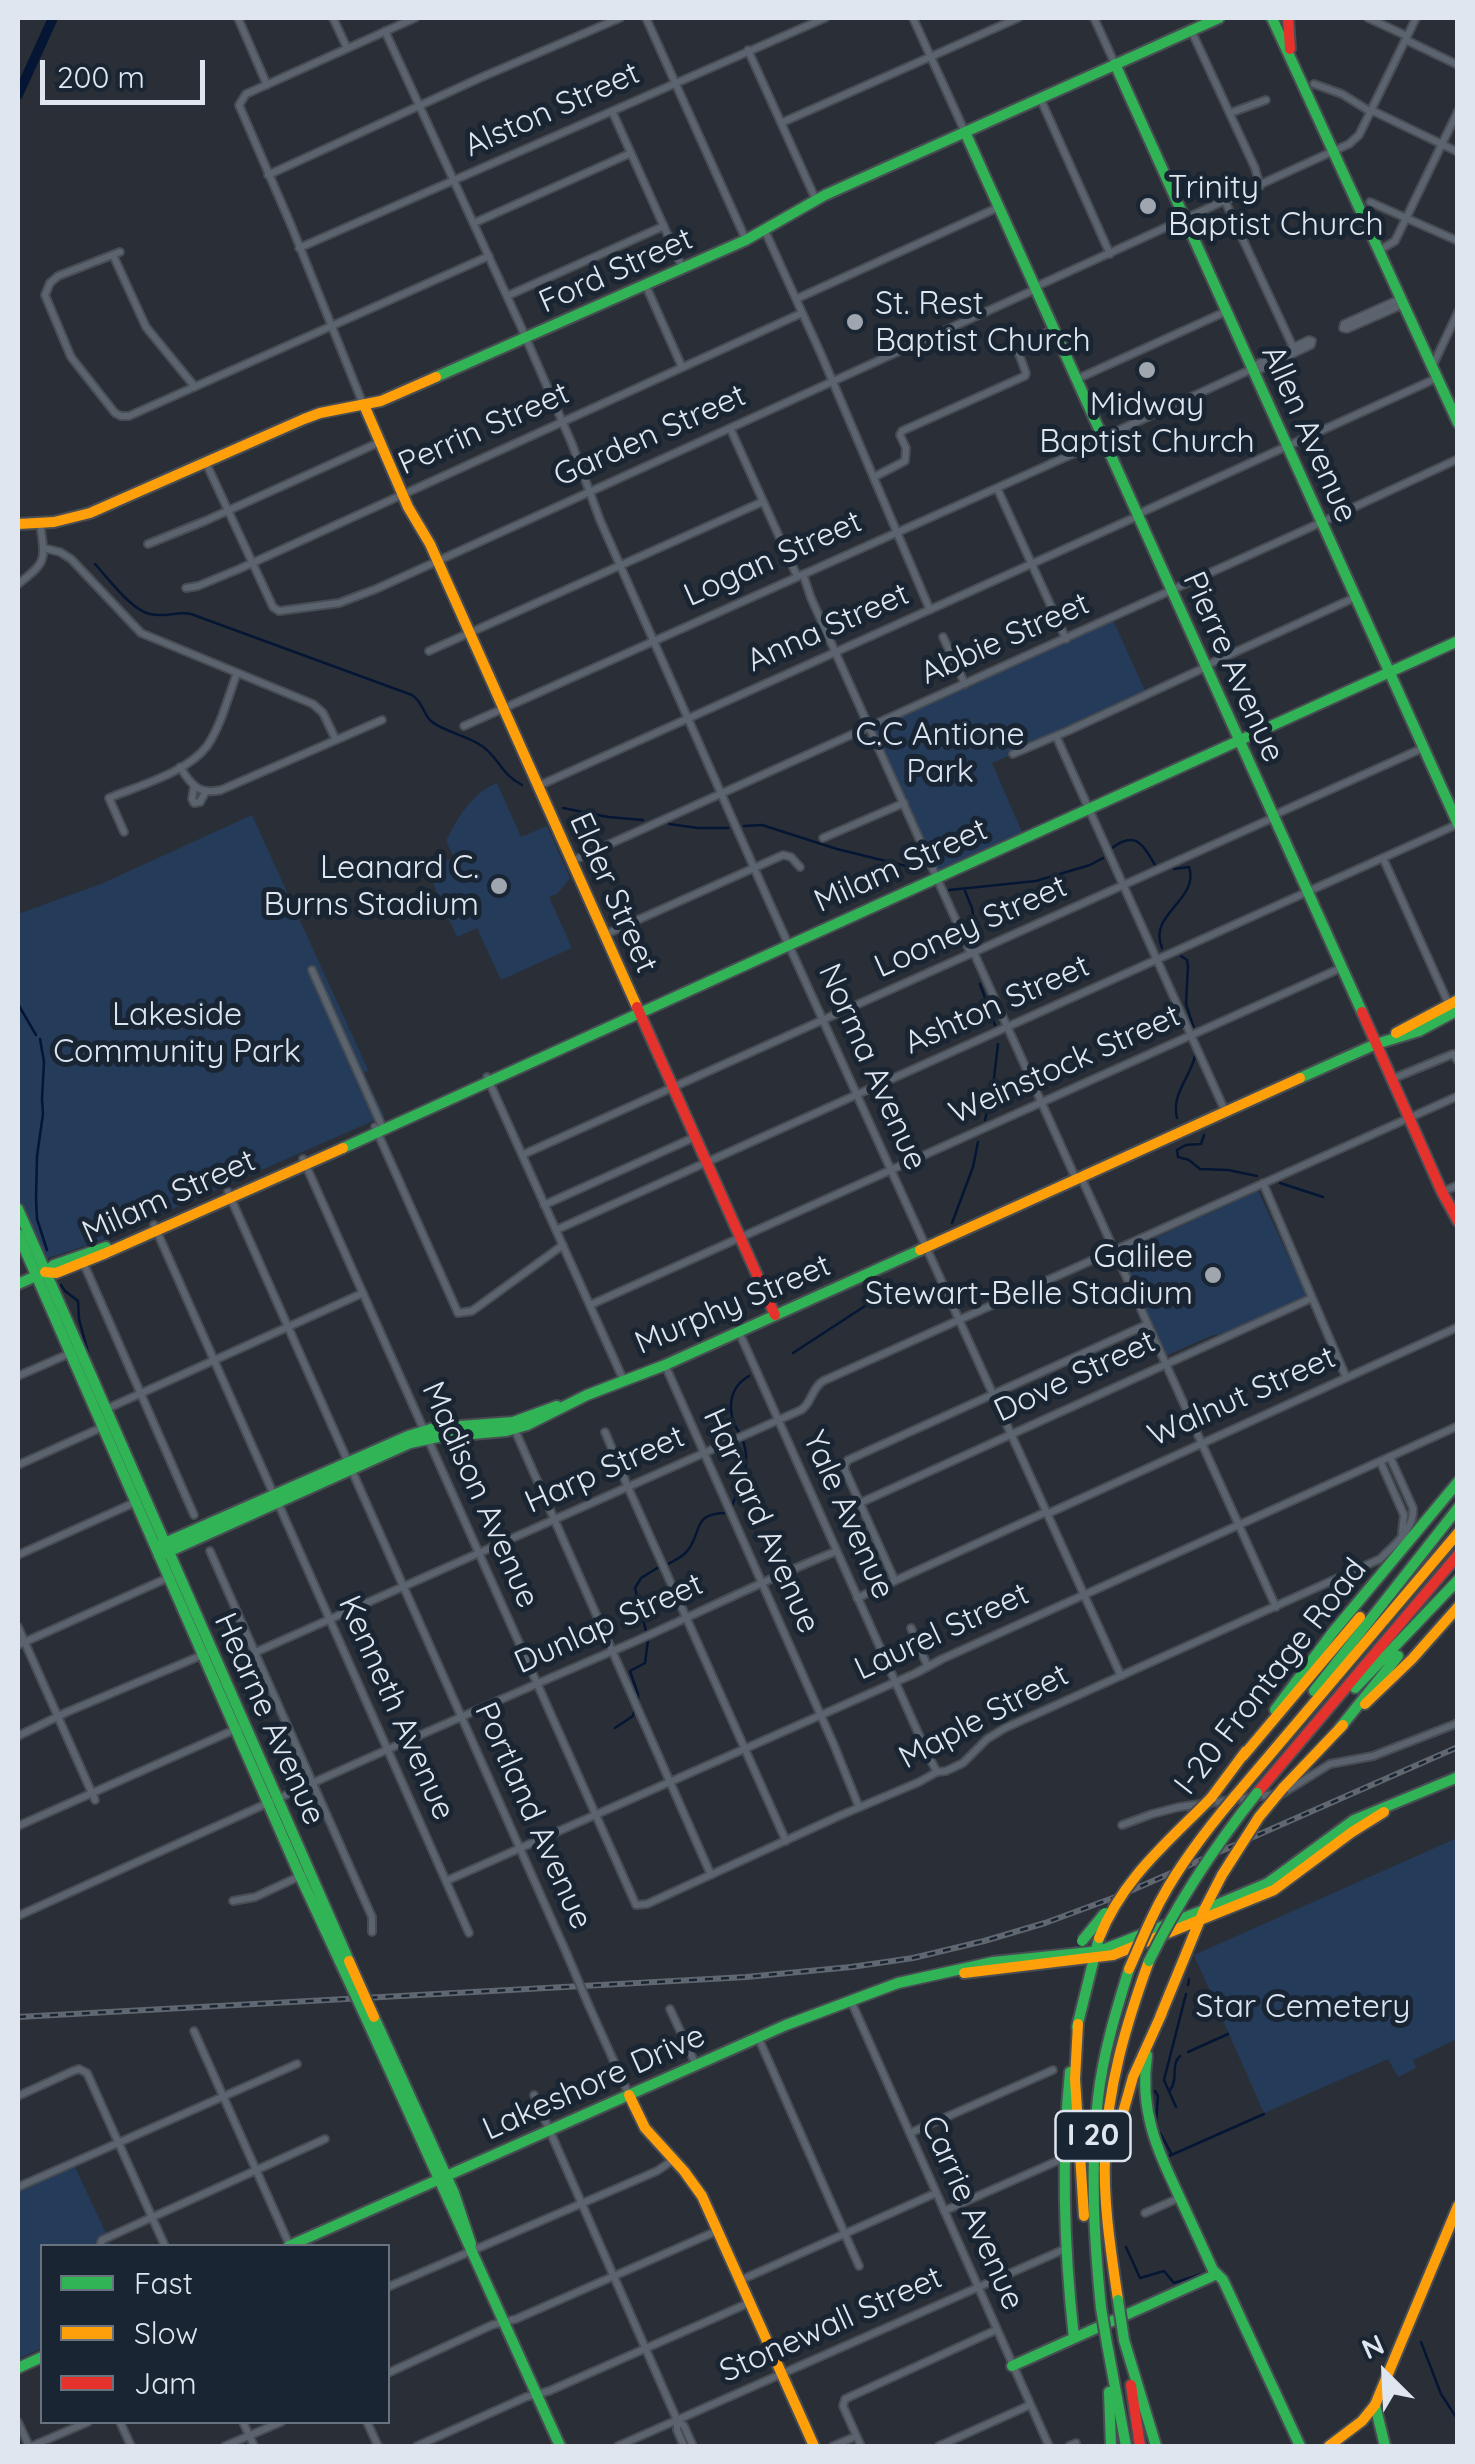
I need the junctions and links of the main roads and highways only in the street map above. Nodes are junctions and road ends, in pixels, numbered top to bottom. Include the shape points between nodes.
1 (1219, 18) edge
2 (1272, 18) edge
3 (1288, 18) edge
4 (1292, 61) junction
5 (1116, 64) junction
6 (965, 132) junction
7 (364, 405) junction
8 (1458, 422) edge
9 (18, 524) edge
10 (1458, 641) edge
11 (1389, 672) junction
12 (1239, 740) junction
13 (1458, 824) edge
14 (1454, 1007) edge
15 (639, 1012) junction
16 (1376, 1044) junction
17 (18, 1209) edge
18 (1458, 1222) edge
19 (18, 1234) edge
20 (41, 1274) junction
21 (18, 1284) edge
22 (775, 1315) junction
23 (1458, 1482) edge
24 (1458, 1499) edge
25 (1458, 1508) edge
26 (1458, 1533) edge
27 (161, 1550) junction
28 (1458, 1556) edge
29 (1458, 1580) edge
30 (1448, 1591) junction
31 (1458, 1607) edge
32 (1338, 1730) junction
33 (1243, 1756) junction
34 (1284, 1761) junction
35 (1458, 1777) edge
36 (1248, 1780) junction
37 (1390, 1807) junction
38 (1222, 1876) junction
39 (1118, 1895) junction
40 (1240, 1896) junction
41 (1234, 1907) junction
42 (1202, 1916) junction
43 (1190, 1944) junction
44 (1094, 1956) junction
45 (1026, 1958) junction
46 (1063, 1963) junction
47 (923, 1977) junction
48 (1086, 1984) junction
49 (1162, 2013) junction
50 (1078, 2024) junction
51 (629, 2095) junction
52 (442, 2178) junction
53 (1458, 2206) edge
54 (1108, 2220) junction
55 (294, 2244) edge
56 (1094, 2246) junction
57 (1218, 2274) junction
58 (1074, 2338) junction
59 (1124, 2340) junction
60 (1012, 2366) road end
61 (1112, 2369) junction
62 (1375, 2405) junction
63 (560, 2446) edge
64 (814, 2446) edge
65 (1111, 2446) edge
66 (1126, 2446) edge
67 (1140, 2446) edge
68 (1156, 2446) edge
69 (1300, 2446) edge
70 (1329, 2446) edge
71 (1385, 2446) edge

1 - 5 main road, Ford Street
2 - 4 main road
3 - 4 main road
4 - 8 main road
5 - 6 main road, Ford Street
5 - 11 main road, Allen Avenue
6 - 7 main road, Ford Street via 684,269
6 - 12 main road, Pierre Avenue
7 - 9 main road, Ford Street via 313,416 99,510
7 - 15 main road, Elder Street
10 - 11 main road, Milam Street
11 - 12 main road, Milam Street
11 - 13 main road, Allen Avenue
12 - 15 main road, Milam Street
12 - 16 main road, Pierre Avenue
14 - 16 main road, Murphy Street
15 - 20 main road, Milam Street via 56,1273
15 - 22 main road, Elder Street
16 - 18 main road, Pierre Avenue
16 - 22 main road, Murphy Street
17 - 20 main road, Hearne Avenue
19 - 20 main road, Hearne Avenue
20 - 21 main road, Milam Street
20 - 27 main road, Hearne Avenue
22 - 27 main road, Murphy Street via 538,1421 426,1435
23 - 33 main road, I-20 Frontage Road via 1315,1654
24 - 33 main road
25 - 36 main road
26 - 36 main road, I 20
27 - 52 main road, Hearne Avenue, bridge
28 - 34 main road, I 20
29 - 30 main road
30 - 32 main road
30 - 34 main road
31 - 32 main road
32 - 38 main road, bridge via 1259,1817
33 - 39 main road, I-20 Frontage Road, bridge
34 - 54 main road, I 20, bridge via 1197,1872 1149,1961 1113,2086 1105,2162
35 - 37 main road, Lakeshore Drive
36 - 56 main road, I 20, bridge via 1172,1882 1129,1968 1096,2106
37 - 40 main road, Lakeshore Drive via 1354,1820 1281,1875
37 - 41 main road, Lakeshore Drive via 1285,1883
38 - 40 main road via 1227,1892
38 - 42 main road
39 - 44 main road, I-20 Frontage Road, bridge
39 - 45 main road, bridge via 1082,1941 1063,1952
40 - 42 main road, Lakeshore Drive
41 - 42 main road, Lakeshore Drive
41 - 43 main road
42 - 43 main road
42 - 44 main road, Lakeshore Drive via 1113,1955
43 - 49 main road
44 - 45 main road, Lakeshore Drive
44 - 46 main road, Lakeshore Drive
44 - 48 main road, I-20 Frontage Road
45 - 47 main road, Lakeshore Drive
46 - 47 main road, Lakeshore Drive
46 - 48 main road via 1081,1968
47 - 51 main road, Lakeshore Drive via 850,2000
48 - 50 main road, I-20 Frontage Road
49 - 54 main road via 1118,2126
49 - 57 main road via 1142,2093 1150,2133
50 - 56 main road via 1083,2205
50 - 58 main road via 1064,2158
51 - 52 main road, Lakeshore Drive
51 - 64 main road, Portland Avenue via 645,2128 694,2183
52 - 55 main road, Lakeshore Drive
52 - 63 main road, Hearne Avenue
53 - 62 main road
54 - 59 main road, I 20, bridge
56 - 61 main road, I 20, bridge
57 - 58 main road
57 - 69 main road
58 - 60 main road
59 - 67 main road, I 20
59 - 68 main road
61 - 65 main road
61 - 66 main road, I 20
62 - 70 main road
62 - 71 main road

